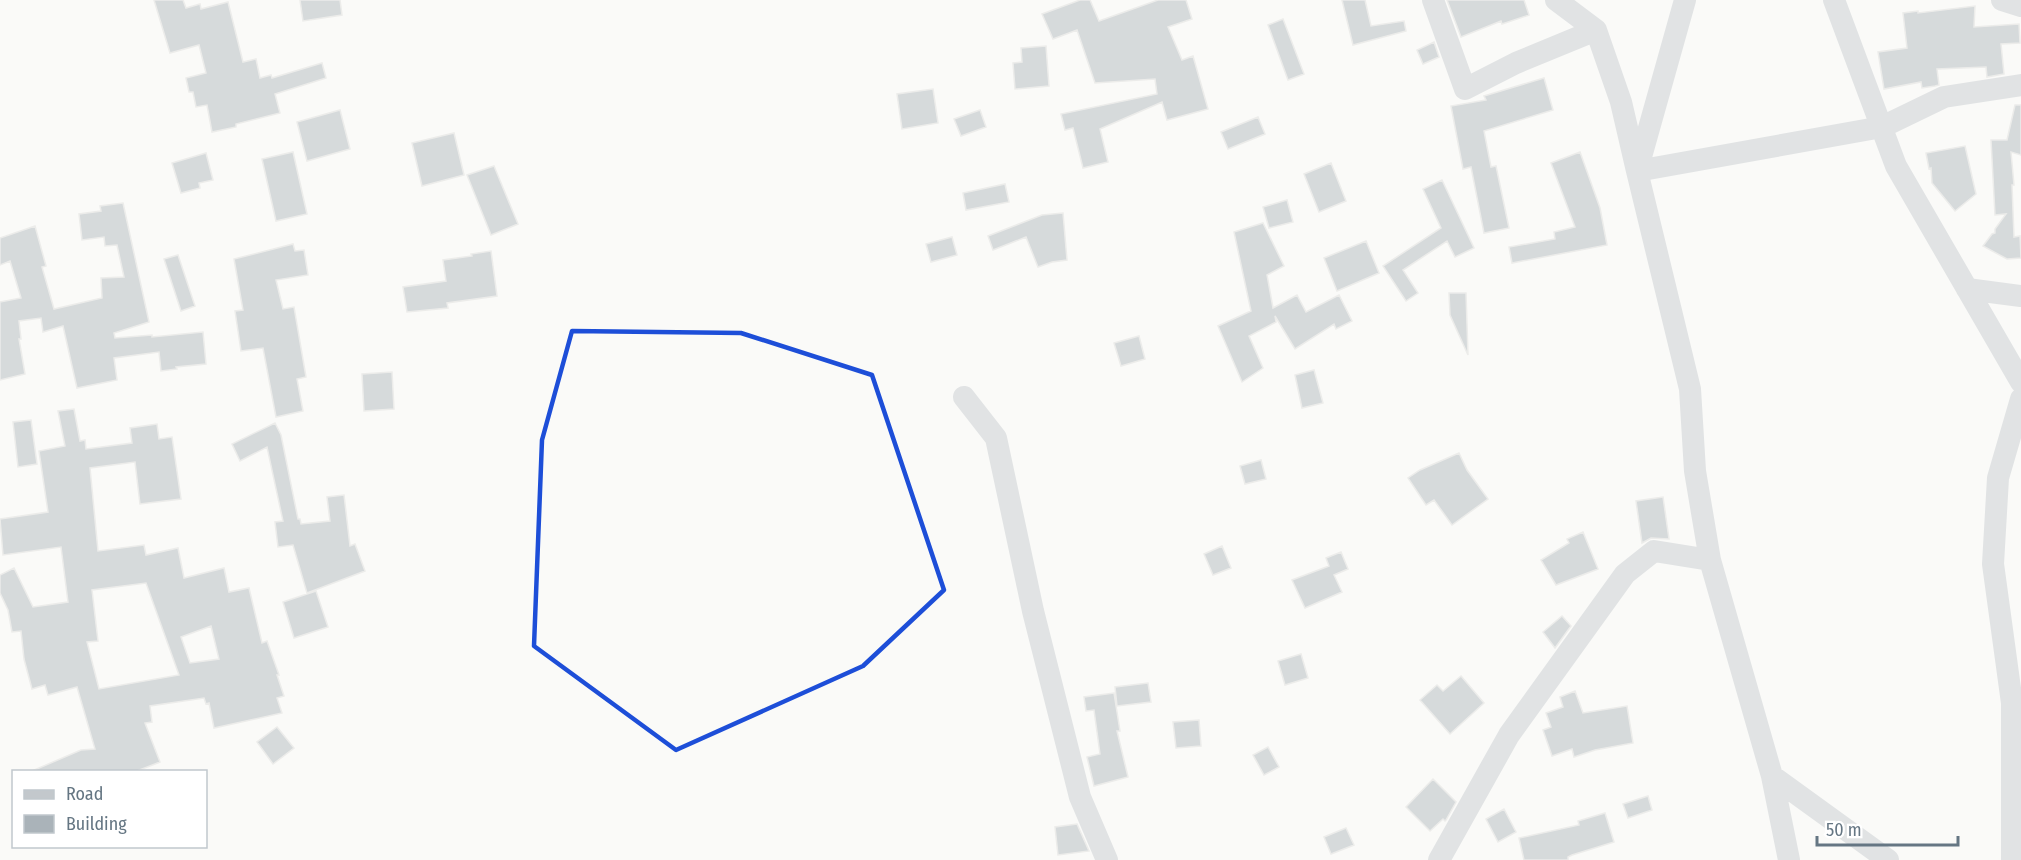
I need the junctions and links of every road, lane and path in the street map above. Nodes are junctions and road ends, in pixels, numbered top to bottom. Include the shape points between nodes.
1 (1433, 0) edge
2 (1556, 0) edge
3 (1685, 0) edge
4 (1840, 3) edge
5 (1596, 30) junction
6 (2021, 85) edge
7 (1882, 127) junction
8 (1636, 171) junction
9 (1967, 289) junction
10 (2021, 296) edge
11 (2021, 382) edge
12 (964, 397) dead end
13 (2021, 399) edge
14 (1710, 560) junction
15 (1772, 776) junction
16 (1107, 860) edge
17 (1439, 860) edge
18 (1789, 860) edge
19 (1888, 860) edge
20 (2012, 860) edge

1 - 5 street via 1465,89
2 - 5 street
3 - 8 street
4 - 7 street
5 - 8 street via 1621,102
6 - 7 street via 1944,97
7 - 8 street
7 - 9 street via 1896,166
8 - 14 street via 1690,389 1695,471
9 - 10 street
9 - 11 street
12 - 16 street via 996,438 1033,611 1080,797
13 - 20 street via 1998,478 1993,564 2012,704
14 - 15 street
14 - 17 street via 1654,551 1625,574 1509,735
15 - 18 street
15 - 19 street

